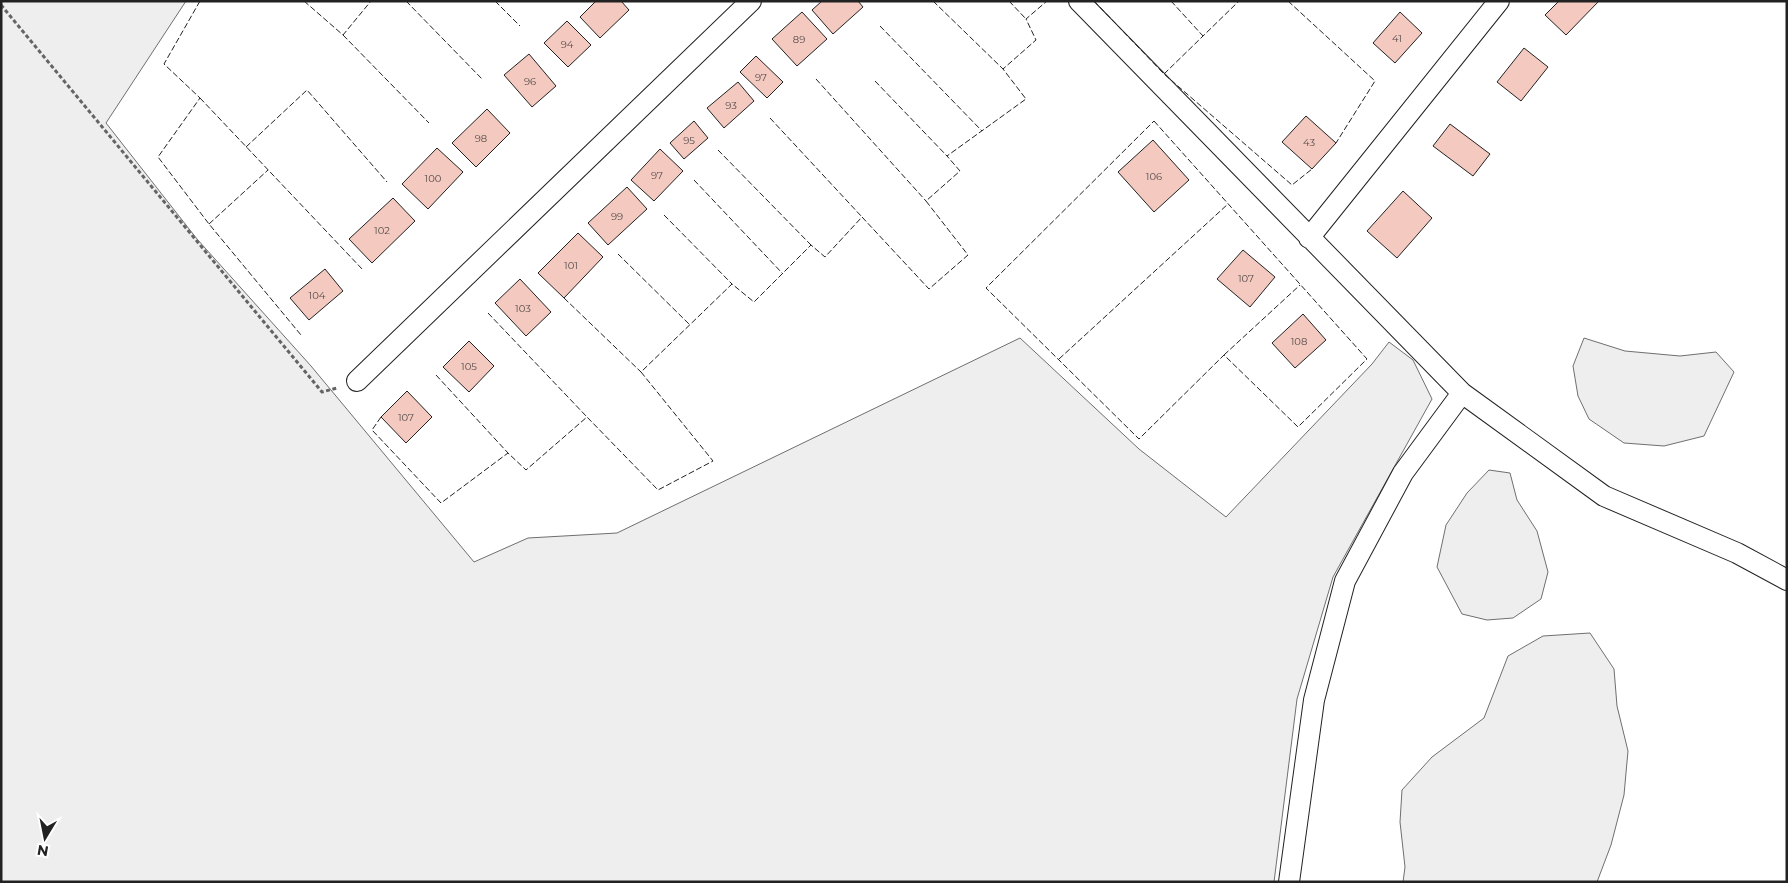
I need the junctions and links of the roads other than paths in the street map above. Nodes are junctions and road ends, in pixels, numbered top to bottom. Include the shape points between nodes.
1 (752, 1) edge
2 (1079, 1) edge
3 (1499, 1) edge
4 (1309, 238) junction
5 (356, 381) road end
6 (1462, 393) junction
7 (1787, 580) edge
8 (1289, 882) edge

1 - 5 street
2 - 4 street
3 - 4 street
4 - 6 street
6 - 7 street via 1604,496 1737,553
6 - 8 street via 1403,473 1345,581 1314,700

